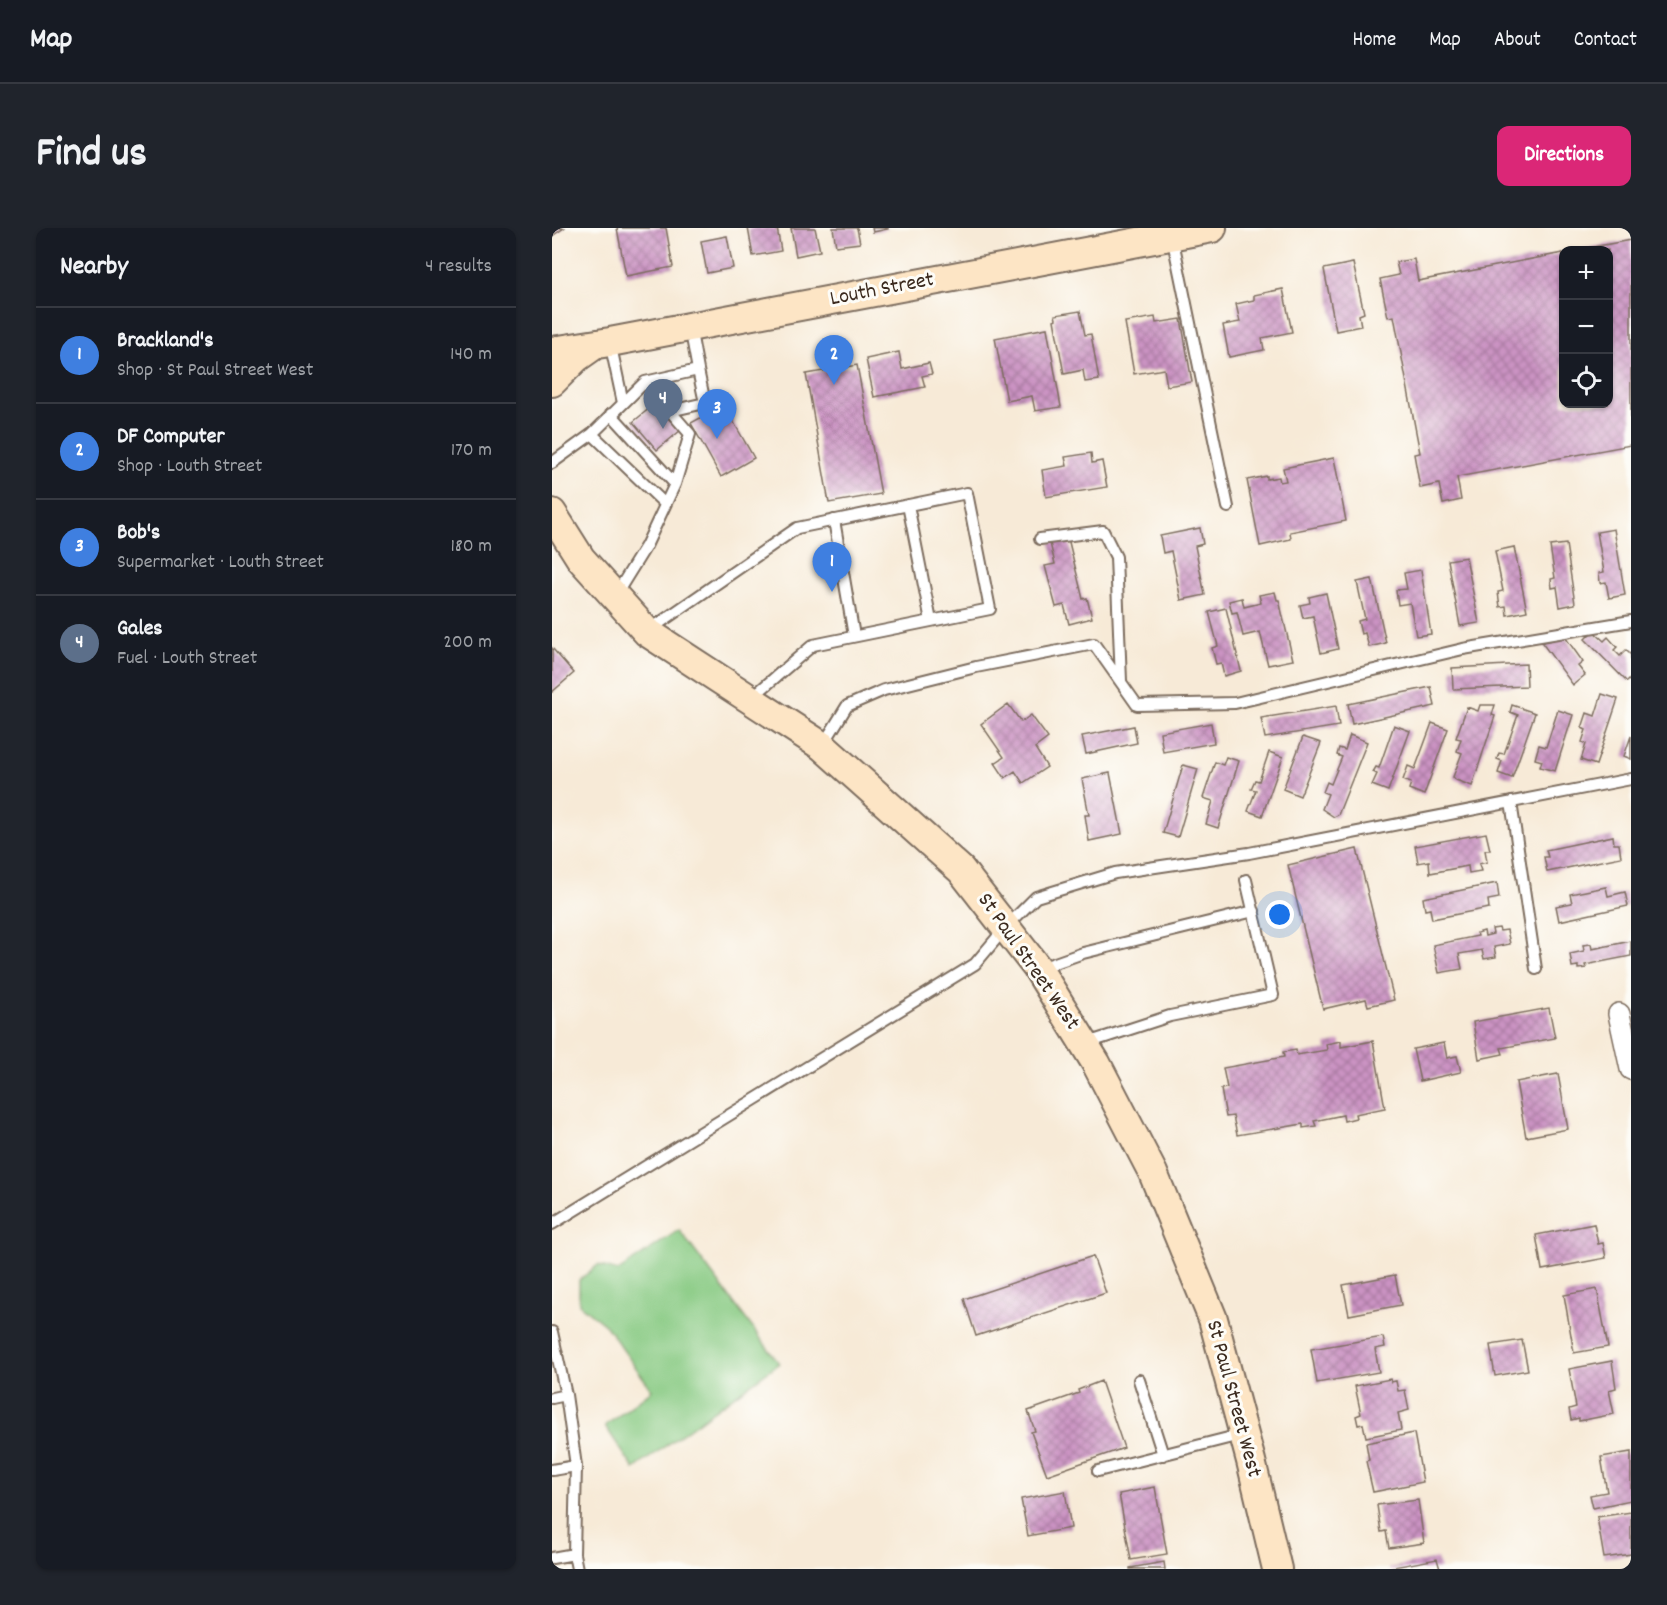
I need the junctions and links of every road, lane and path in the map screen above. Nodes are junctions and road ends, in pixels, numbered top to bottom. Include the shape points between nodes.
1 (1212, 228) edge
2 (1172, 236) junction
3 (690, 327) junction
4 (603, 343) junction
5 (552, 351) edge
6 (698, 370) junction
7 (552, 382) edge
8 (645, 382) junction
9 (623, 403) junction
10 (670, 411) junction
11 (612, 414) junction
12 (592, 434) junction
13 (552, 463) edge
14 (675, 484) junction
15 (665, 504) junction
16 (909, 505) junction
17 (1228, 507) dead end
18 (552, 513) edge
19 (834, 520) junction
20 (1040, 539) dead end
21 (615, 596) junction
22 (930, 621) junction
23 (1631, 621) edge
24 (647, 632) junction
25 (854, 636) junction
26 (1121, 682) junction
27 (750, 699) junction
28 (822, 746) junction
29 (1631, 779) edge
30 (1511, 802) junction
31 (1246, 880) dead end
32 (1254, 911) junction
33 (1006, 927) junction
34 (1038, 969) junction
35 (1536, 969) dead end
36 (1619, 1014) dead end
37 (1084, 1044) junction
38 (1631, 1070) edge
39 (552, 1224) edge
40 (552, 1332) edge
41 (1139, 1380) dead end
42 (566, 1395) junction
43 (552, 1398) edge
44 (1244, 1434) junction
45 (1163, 1455) junction
46 (576, 1466) junction
47 (552, 1470) edge
48 (1098, 1471) dead end
49 (573, 1554) junction
50 (552, 1558) edge
51 (577, 1569) edge
52 (1277, 1569) edge

1 - 2 main road, Louth Street
2 - 3 main road, Louth Street
2 - 17 lane
3 - 4 main road, Louth Street
3 - 6 lane
4 - 5 main road, Louth Street
4 - 7 main road via 576,358
4 - 9 lane
6 - 8 lane
6 - 10 lane via 705,403
8 - 9 lane
8 - 10 lane
9 - 11 lane
10 - 14 lane via 690,434
11 - 12 lane
11 - 14 lane
12 - 13 lane
12 - 15 lane
14 - 15 lane
15 - 21 lane via 646,546
16 - 19 lane
16 - 22 lane
16 - 22 lane via 967,493 990,609
18 - 21 main road, St Paul Street West via 581,559
19 - 24 lane via 796,528
19 - 25 lane
20 - 26 lane via 1103,531 1116,557
21 - 24 main road, St Paul Street West
22 - 25 lane
23 - 26 lane via 1463,649 1235,703 1137,705
24 - 27 main road, St Paul Street West
25 - 27 lane via 813,645
26 - 28 lane via 1094,644 976,667 884,690 847,706
27 - 28 main road, St Paul Street West
28 - 33 main road, St Paul Street West via 961,870
29 - 30 lane
30 - 33 lane via 1249,853 1115,873 1036,897
30 - 35 lane
31 - 32 lane
32 - 34 lane via 1083,953
32 - 37 lane via 1273,995 1170,1016
33 - 34 main road, St Paul Street West
33 - 39 lane via 975,963
34 - 37 main road, St Paul Street West
36 - 38 street
37 - 44 main road, St Paul Street West via 1153,1173 1213,1319
40 - 42 lane
41 - 45 lane
42 - 43 lane
42 - 46 lane
44 - 45 lane
44 - 52 main road, St Paul Street West
45 - 48 lane
46 - 47 lane
46 - 49 lane
49 - 50 lane
49 - 51 lane

